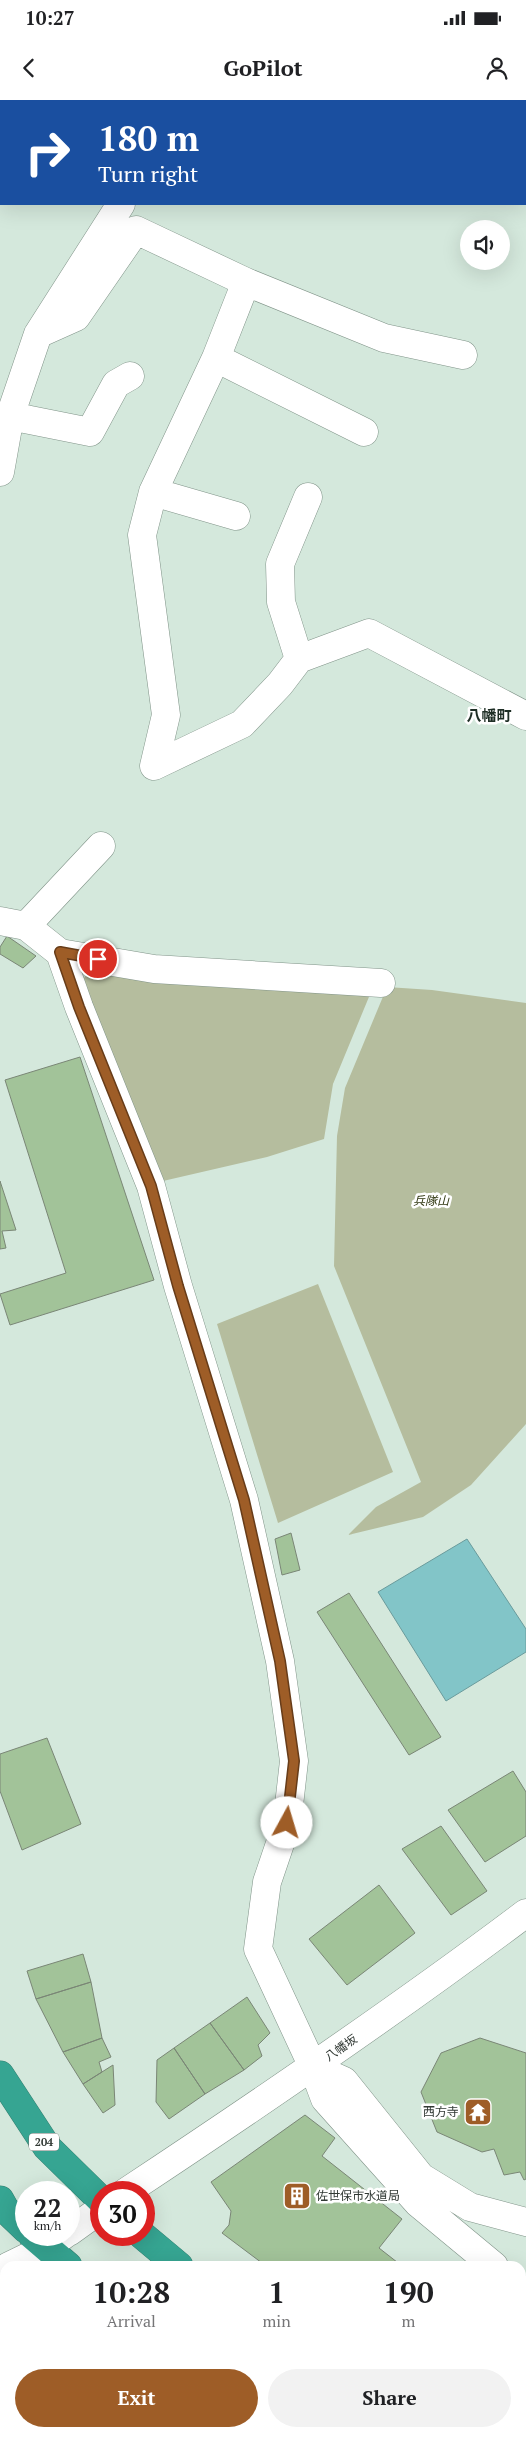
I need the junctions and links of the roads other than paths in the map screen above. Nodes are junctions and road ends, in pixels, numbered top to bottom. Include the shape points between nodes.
1 (121, 205) edge
2 (246, 282) junction
3 (38, 334) junction
4 (463, 355) dead end
5 (216, 358) junction
6 (130, 376) dead end
7 (10, 416) junction
8 (364, 432) dead end
9 (0, 472) edge
10 (153, 492) junction
11 (308, 497) dead end
12 (236, 516) dead end
13 (299, 660) junction
14 (526, 716) edge
15 (101, 846) dead end
16 (13, 924) edge
17 (60, 952) junction
18 (381, 983) dead end
19 (526, 1913) edge
20 (313, 2067) junction
21 (0, 2075) edge
22 (142, 2181) edge
23 (90, 2189) edge
24 (0, 2200) edge
25 (15, 2219) edge
26 (526, 2222) edge
27 (37, 2246) edge
28 (52, 2246) edge
29 (155, 2246) edge
30 (16, 2261) edge
31 (64, 2261) edge
32 (172, 2261) edge
33 (488, 2261) edge

1 - 3 street
2 - 3 street via 136,230 76,317
2 - 4 street via 384,338
2 - 5 street
3 - 7 street
5 - 8 street
5 - 10 street
6 - 7 street via 116,384 90,432
7 - 9 street
10 - 12 street
10 - 13 street via 142,535 166,715 154,766 242,724
11 - 13 street via 280,564 281,602
13 - 14 street via 369,633
15 - 16 street
16 - 17 street
17 - 18 street via 154,969
17 - 20 street via 82,1016 151,1186 178,1286 244,1500 280,1661 294,1761 287,1823 267,1882 258,1950
19 - 20 street, 八幡坂 via 430,1986
20 - 22 street, 八幡坂
20 - 26 street via 344,2081 420,2177 470,2207
20 - 33 street via 325,2099 418,2203
21 - 23 highway, 204 via 47,2147
24 - 25 highway
27 - 30 street
28 - 31 highway
29 - 32 highway

